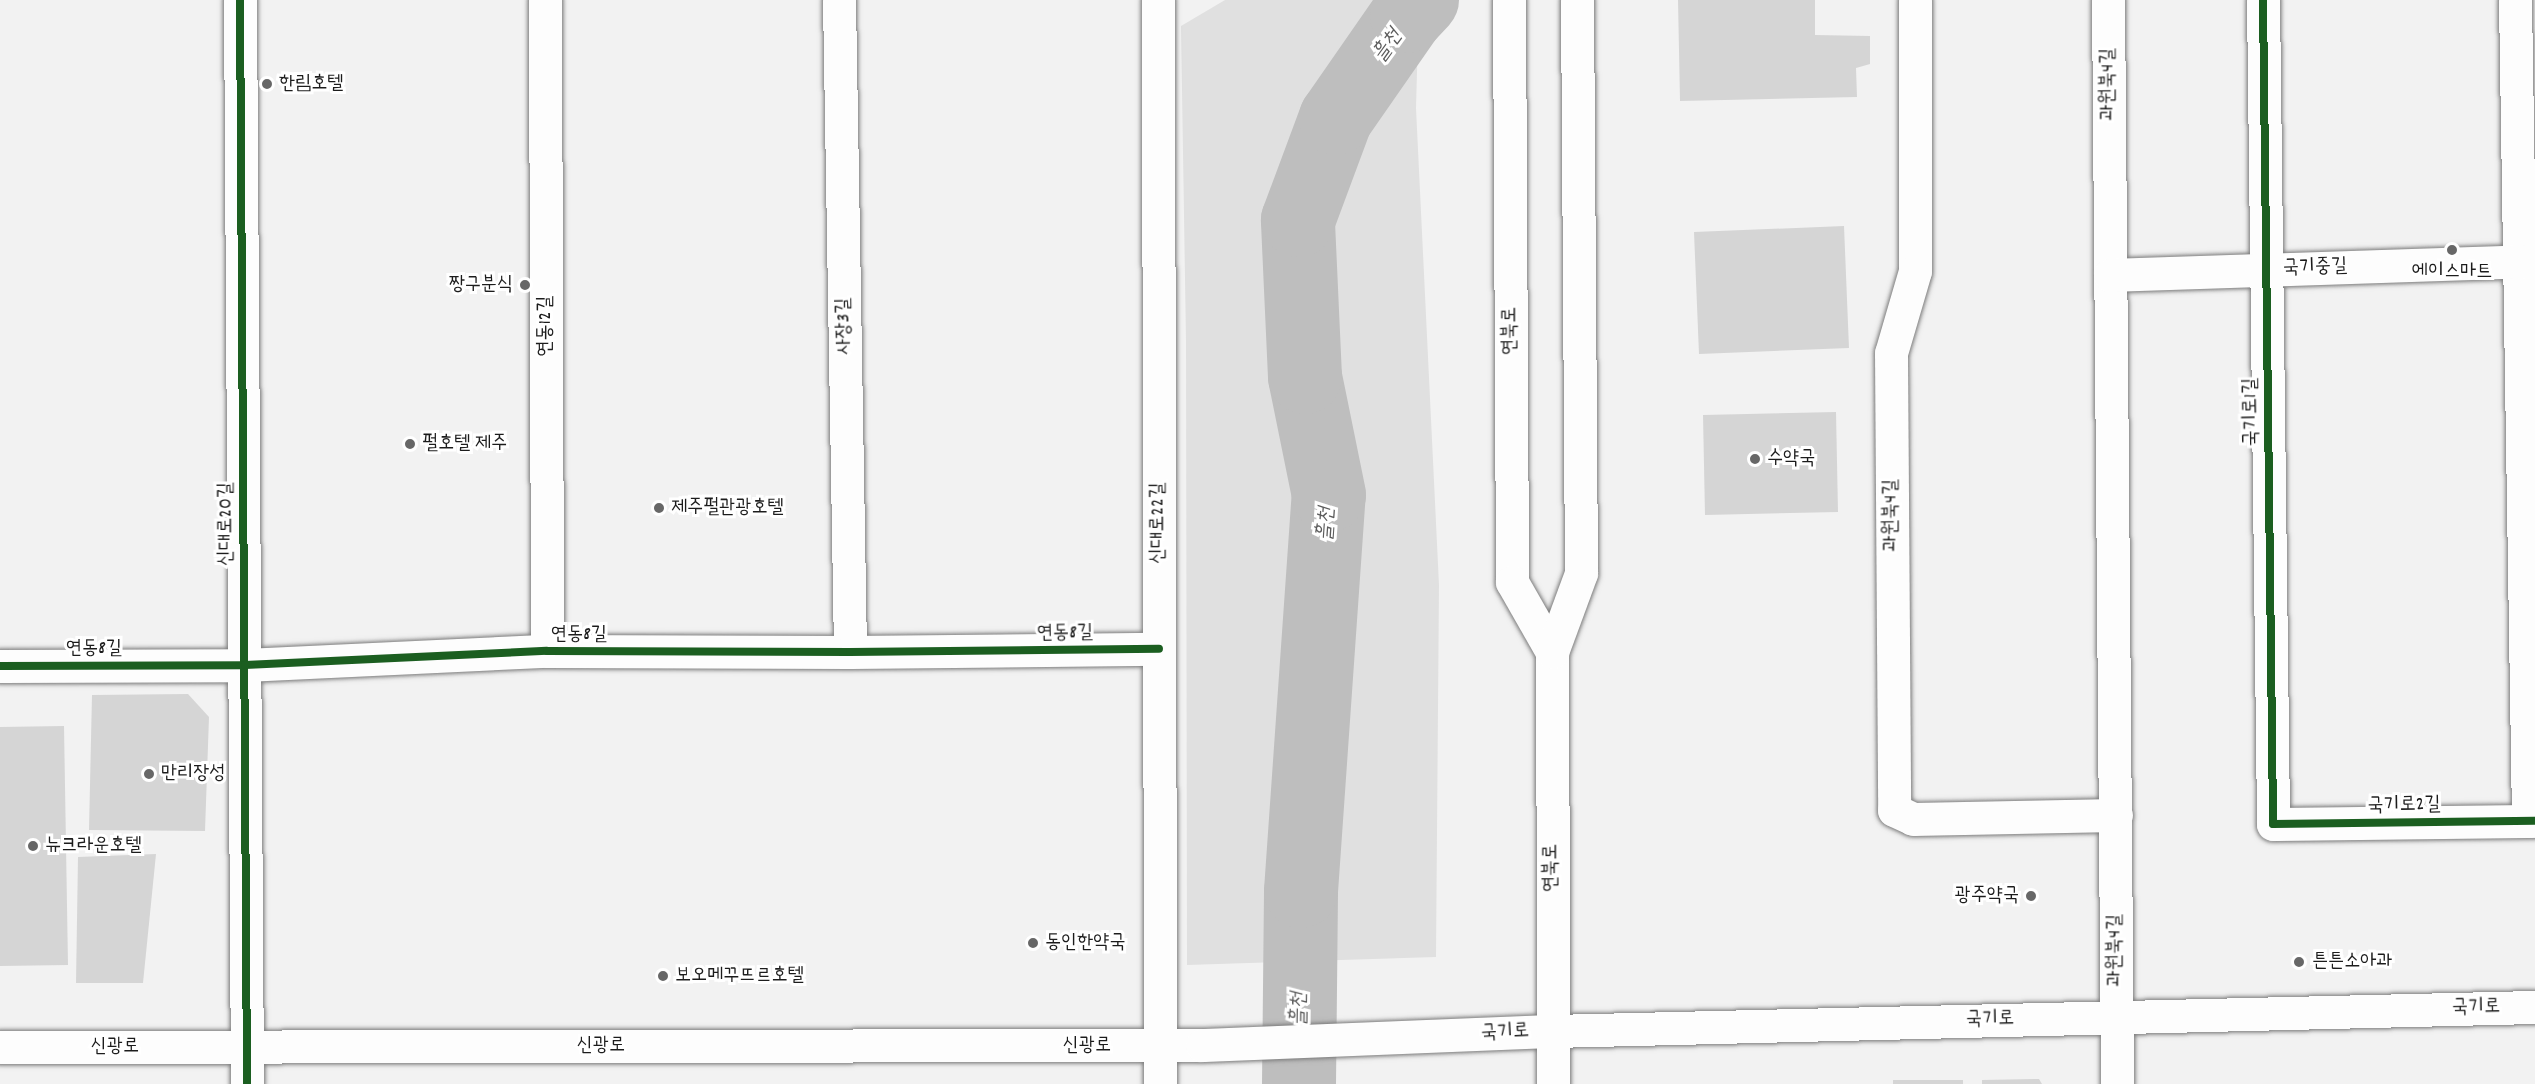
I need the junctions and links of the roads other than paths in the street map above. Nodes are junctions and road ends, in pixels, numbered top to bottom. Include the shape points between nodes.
1 (240, 0) edge
2 (545, 0) edge
3 (839, 0) edge
4 (1158, 0) edge
5 (1509, 0) edge
6 (1915, 0) edge
7 (2108, 0) edge
8 (2263, 0) edge
9 (2516, 0) edge
10 (1577, 6) edge
11 (2527, 261) edge
12 (2266, 270) junction
13 (2110, 275) junction
14 (1159, 649) junction
15 (547, 651) junction
16 (850, 652) junction
17 (1552, 652) junction
18 (245, 665) junction
19 (0, 666) edge
20 (2116, 815) junction
21 (2531, 821) edge
22 (2273, 824) joint
23 (2535, 1007) edge
24 (2116, 1017) junction
25 (1552, 1031) junction
26 (1202, 1045) joint
27 (1160, 1046) junction
28 (0, 1047) edge
29 (248, 1047) junction
30 (247, 1084) edge
31 (1160, 1084) edge
32 (1553, 1084) edge
33 (2117, 1084) edge

1 - 18 street, 신대로20길
2 - 15 street, 연동12길
3 - 16 street, 사장3길
4 - 14 street, 신대로22길
5 - 17 street, 연북로 via 1512,582
6 - 20 street, 과원북4길 via 1915,271 1891,353 1894,810 1913,819
7 - 13 street, 과원북4길
8 - 12 street, 국기로1길
9 - 11 street
10 - 17 street, 연북로 via 1581,573
11 - 12 street, 국기중길
11 - 21 street
12 - 13 street, 국기중길
12 - 22 street, 국기로1길
13 - 20 street, 과원북4길
14 - 16 street, 연동8길
14 - 27 street, 신대로22길
15 - 16 street, 연동8길
15 - 18 street, 연동8길
17 - 25 street, 연북로
18 - 19 street, 연동8길
18 - 29 street, 신대로20길
20 - 24 street, 과원북4길
21 - 22 street, 국기로2길
23 - 24 street, 국기로
24 - 25 street, 국기로
24 - 33 street, 과원북4길
25 - 26 street, 국기로
25 - 32 street, 연북로
26 - 27 street, 신광로
27 - 29 street, 신광로
27 - 31 street, 신대로22길
28 - 29 street, 신광로
29 - 30 street, 신대로20길

